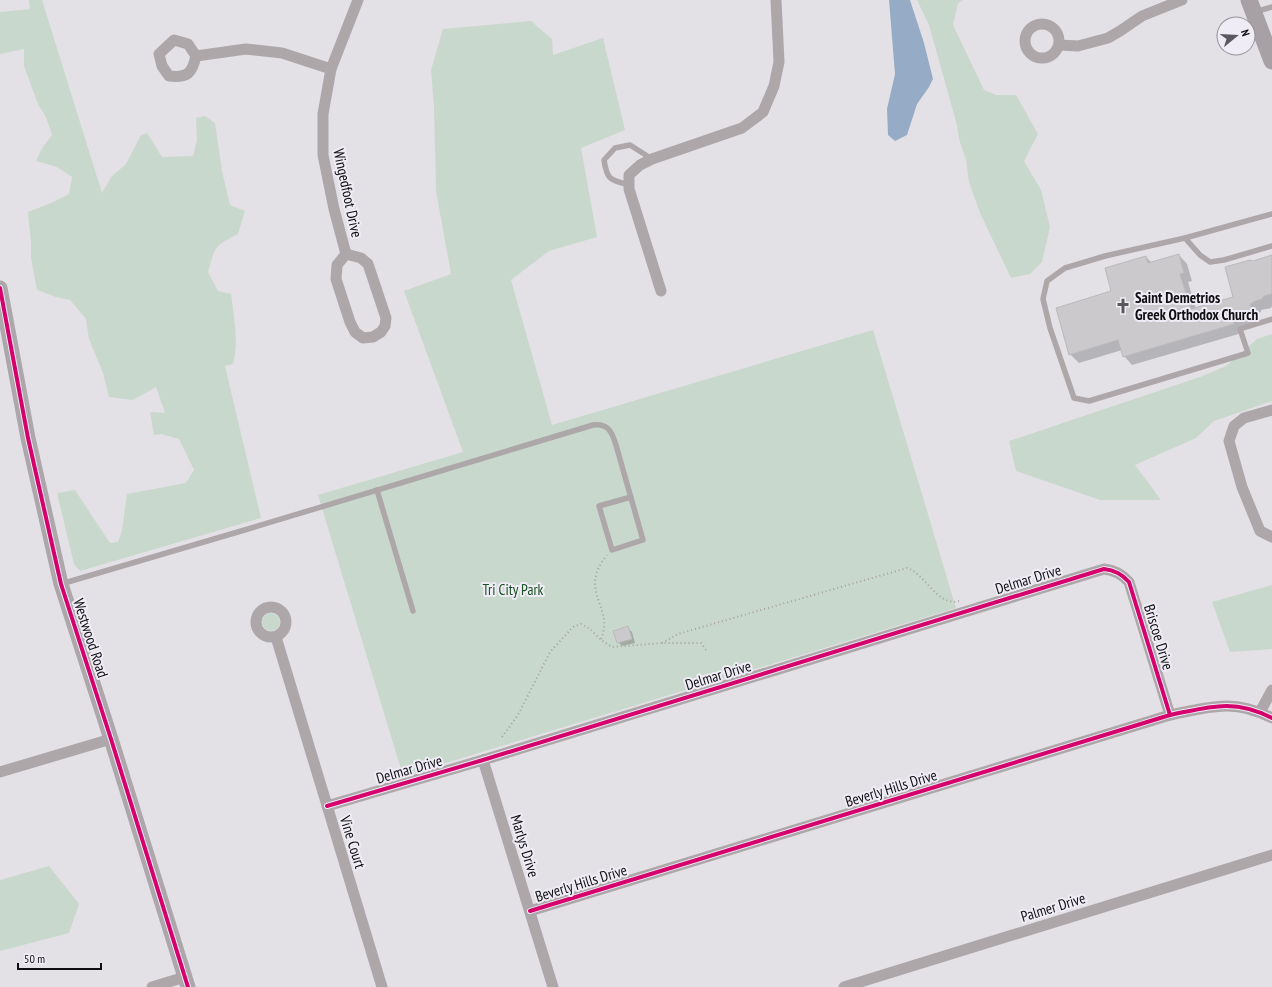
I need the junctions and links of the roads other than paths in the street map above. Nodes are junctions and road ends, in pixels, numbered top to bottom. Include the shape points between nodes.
1 (358, 0) edge
2 (776, 0) edge
3 (1182, 0) edge
4 (1252, 6) edge
5 (1272, 7) edge
6 (1059, 45) dead end
7 (196, 56) dead end
8 (1272, 61) edge
9 (332, 69) junction
10 (652, 159) junction
11 (629, 185) junction
12 (1272, 214) edge
13 (1185, 238) junction
14 (1272, 246) edge
15 (346, 254) junction
16 (0, 288) edge
17 (661, 291) dead end
18 (1272, 319) edge
19 (1272, 410) edge
20 (377, 490) junction
21 (631, 497) junction
22 (1272, 538) edge
23 (1117, 572) joint
24 (61, 584) junction
25 (413, 611) dead end
26 (276, 637) dead end
27 (1272, 690) edge
28 (1260, 712) junction
29 (1170, 715) junction
30 (1272, 718) edge
31 (111, 739) junction
32 (483, 760) junction
33 (0, 772) edge
34 (327, 806) junction
35 (1272, 855) edge
36 (530, 911) junction
37 (187, 982) edge
38 (152, 987) edge
39 (382, 987) edge
40 (553, 987) edge
41 (844, 987) edge

1 - 9 street, Wingedfoot Drive
2 - 10 street via 779,62 774,86 763,112 742,128
3 - 6 street via 1142,16 1108,38 1078,46
4 - 5 lane
4 - 8 main road
7 - 9 street via 246,49 282,53
9 - 15 street, Wingedfoot Drive via 324,114 323,155
10 - 11 street via 629,175
10 - 11 lane via 630,145 615,148 604,160 606,172 612,180
11 - 17 street
12 - 13 lane
13 - 14 lane via 1210,262
13 - 18 lane via 1065,268 1047,281 1043,299 1074,398 1089,401 1248,353 1240,329
15 - 15 street, Wingedfoot Drive via 337,264 336,279 355,332 363,338 373,337 381,332 386,318 368,264 361,258
16 - 24 street, Westwood Road via 28,438
19 - 22 street via 1244,418 1234,426 1230,441 1242,487 1260,531
20 - 21 lane via 600,424 610,430 614,438
20 - 24 lane
20 - 25 lane
21 - 21 lane via 643,540 612,550 599,506
23 - 29 street, Briscoe Drive via 1129,582
23 - 32 street, Delmar Drive via 1104,569 1095,571
24 - 31 street, Westwood Road
26 - 34 street, Vine Court
27 - 28 street
28 - 29 street, Beverly Hills Drive via 1248,708 1216,705
28 - 30 street, Beverly Hills Drive
29 - 36 street, Beverly Hills Drive
31 - 33 street
31 - 37 street, Westwood Road
32 - 34 street, Delmar Drive
32 - 36 street, Marlys Drive
34 - 39 street, Vine Court
35 - 41 street, Palmer Drive
36 - 40 street, Marlys Drive
37 - 38 street

